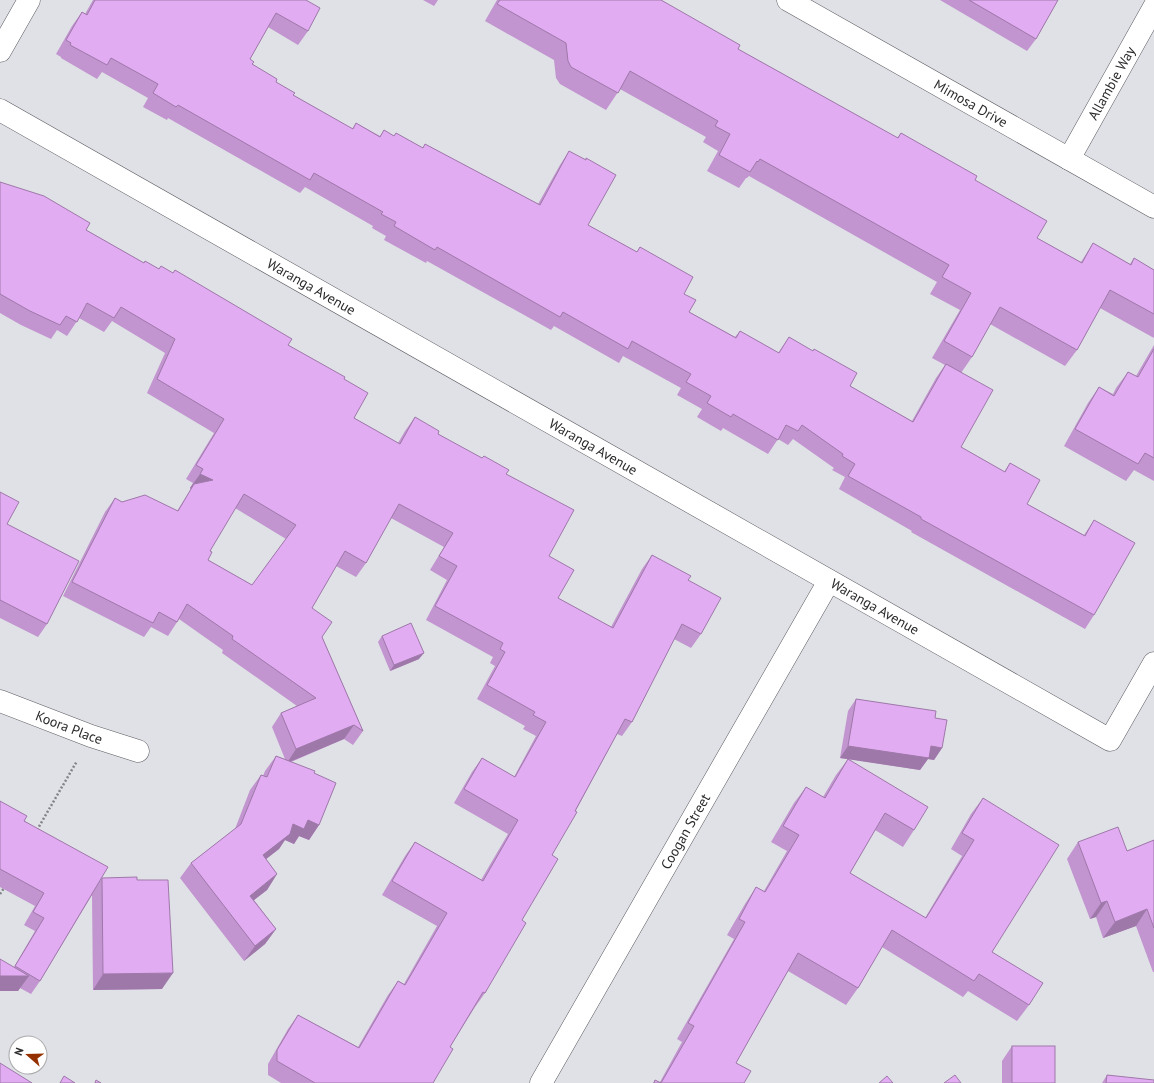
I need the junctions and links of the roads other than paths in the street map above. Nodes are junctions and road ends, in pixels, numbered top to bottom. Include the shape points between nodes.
1 (29, 0) edge
2 (788, 0) edge
3 (1154, 7) edge
4 (0, 51) edge
5 (0, 110) edge
6 (1069, 159) junction
7 (1154, 207) edge
8 (829, 581) junction
9 (1154, 663) edge
10 (0, 702) edge
11 (138, 751) dead end
12 (541, 1083) edge

1 - 4 street
2 - 6 street, Mimosa Drive
3 - 6 street, Allambie Way
5 - 8 street, Waranga Avenue
6 - 7 street, Mimosa Drive
8 - 9 street, Waranga Avenue via 1110,740
8 - 12 street, Coogan Street
10 - 11 street, Koora Place

